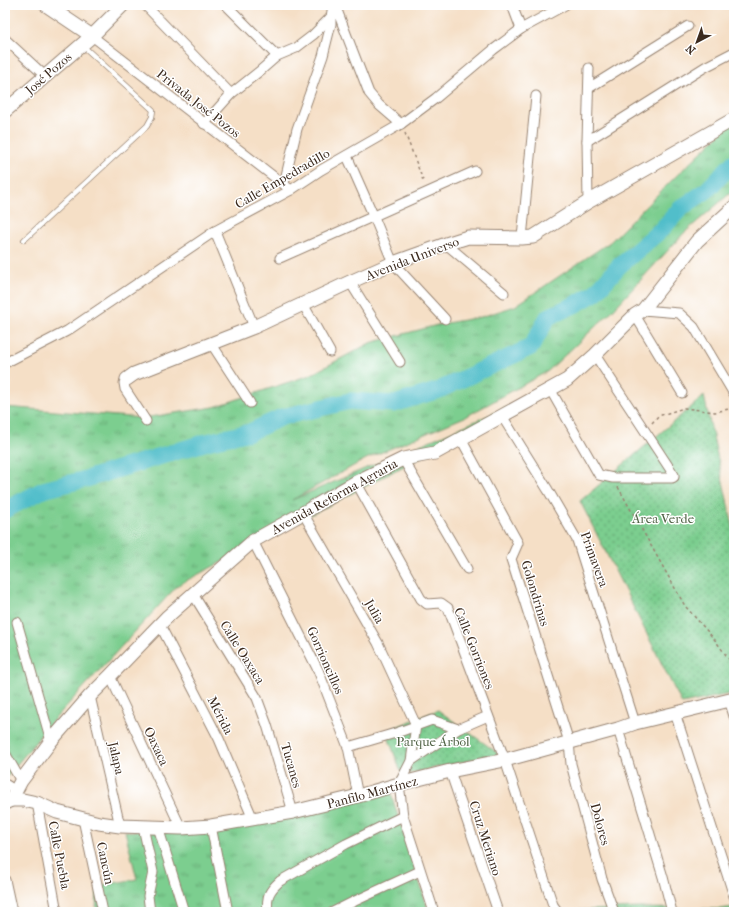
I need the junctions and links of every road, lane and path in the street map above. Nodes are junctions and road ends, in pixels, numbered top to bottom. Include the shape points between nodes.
1 (46, 5) edge
2 (123, 5) edge
3 (146, 5) edge
4 (226, 5) edge
5 (334, 5) edge
6 (512, 5) edge
7 (564, 5) edge
8 (331, 17) junction
9 (688, 26) dead end
10 (521, 29) junction
11 (92, 36) junction
12 (5, 39) edge
13 (82, 45) junction
14 (734, 52) edge
15 (277, 56) junction
16 (589, 68) dead end
17 (45, 76) junction
18 (589, 88) junction
19 (230, 94) junction
20 (536, 96) dead end
21 (5, 111) edge
22 (734, 119) edge
23 (204, 124) junction
24 (402, 124) junction
25 (588, 140) junction
26 (347, 156) junction
27 (475, 172) dead end
28 (287, 187) junction
29 (427, 193) junction
30 (588, 202) junction
31 (734, 207) edge
32 (374, 216) junction
33 (215, 231) junction
34 (522, 238) junction
35 (24, 240) dead end
36 (446, 244) junction
37 (280, 258) dead end
38 (393, 264) junction
39 (350, 282) junction
40 (504, 293) dead end
41 (303, 304) junction
42 (639, 313) junction
43 (445, 319) dead end
44 (254, 327) junction
45 (211, 343) junction
46 (330, 352) dead end
47 (595, 355) junction
48 (400, 362) dead end
49 (5, 363) edge
50 (127, 379) joint
51 (550, 389) junction
52 (682, 393) dead end
53 (734, 394) edge
54 (734, 402) edge
55 (250, 403) dead end
56 (502, 416) junction
57 (146, 421) dead end
58 (645, 430) junction
59 (461, 439) junction
60 (403, 459) junction
61 (613, 478) junction
62 (356, 482) junction
63 (303, 513) junction
64 (253, 541) junction
65 (466, 568) dead end
66 (193, 594) junction
67 (17, 622) dead end
68 (160, 625) junction
69 (734, 666) edge
70 (110, 676) junction
71 (90, 696) junction
72 (732, 700) edge
73 (675, 713) junction
74 (488, 716) junction
75 (734, 716) edge
76 (635, 723) junction
77 (267, 725) joint
78 (416, 725) junction
79 (458, 729) junction
80 (618, 729) junction
81 (51, 741) junction
82 (569, 742) junction
83 (348, 747) junction
84 (5, 753) edge
85 (505, 760) junction
86 (411, 761) junction
87 (450, 771) junction
88 (399, 784) junction
89 (12, 792) edge
90 (358, 796) junction
91 (37, 803) junction
92 (293, 812) junction
93 (403, 816) junction
94 (83, 819) junction
95 (253, 819) junction
96 (120, 826) junction
97 (211, 826) junction
98 (144, 827) junction
99 (158, 828) junction
100 (181, 828) junction
101 (420, 871) junction
102 (5, 880) edge
103 (734, 896) edge
104 (12, 912) edge
105 (57, 912) edge
106 (103, 912) edge
107 (150, 912) edge
108 (184, 912) edge
109 (228, 912) edge
110 (268, 912) edge
111 (333, 912) edge
112 (434, 912) edge
113 (498, 912) edge
114 (558, 912) edge
115 (614, 912) edge
116 (672, 912) edge

1 - 11 street
2 - 11 street, José Pozos
3 - 19 street
4 - 15 street
5 - 8 street
5 - 24 street via 369,93
6 - 10 street
7 - 10 street, Calle Empedradillo
8 - 15 street via 296,48
8 - 28 street via 323,56 296,129
9 - 18 street
10 - 24 street, Calle Empedradillo
11 - 13 street, José Pozos
11 - 23 street, Privada José Pozos
12 - 17 street
13 - 17 street, José Pozos
13 - 35 lane via 153,110 152,117 147,126
14 - 25 street via 705,67
15 - 19 street
16 - 18 street
17 - 21 street, José Pozos
18 - 25 street
19 - 23 street
20 - 34 street
22 - 30 street, Avenida Universo
23 - 28 street, Privada José Pozos
24 - 26 street, Calle Empedradillo
24 - 29 path
25 - 30 street
26 - 28 street, Calle Empedradillo
26 - 32 street
27 - 29 street
28 - 33 street, Calle Empedradillo
29 - 32 street
30 - 34 street, Avenida Universo via 533,237
31 - 42 street, Avenida Reforma Agraria via 697,241
32 - 37 street
32 - 38 street
33 - 44 street
33 - 49 street, Calle Empedradillo via 67,331
34 - 36 street, Avenida Universo via 468,237
36 - 38 street, Avenida Universo
36 - 40 street
38 - 39 street, Avenida Universo
38 - 43 street
39 - 41 street, Avenida Universo
39 - 48 street
41 - 44 street, Avenida Universo
41 - 46 street
42 - 47 street, Avenida Reforma Agraria
42 - 52 street
42 - 53 street via 679,313 694,327
44 - 45 street, Avenida Universo
45 - 50 street, Avenida Universo
45 - 55 street
47 - 51 street, Avenida Reforma Agraria via 567,380
47 - 58 street
50 - 57 street via 125,388
51 - 56 street, Avenida Reforma Agraria
51 - 61 street via 600,475
54 - 58 path via 729,409 715,412 684,408 658,416
56 - 59 street, Avenida Reforma Agraria
56 - 76 street, Primavera via 577,540
58 - 61 street via 674,477
59 - 60 street, Avenida Reforma Agraria via 435,453
59 - 82 street, Golondrinas via 518,543 511,559
60 - 62 street, Avenida Reforma Agraria
60 - 65 street
61 - 69 path via 685,606
62 - 63 street, Avenida Reforma Agraria
62 - 74 street, Calle Gorriones via 421,599 427,604 440,603 448,608
63 - 64 street, Avenida Reforma Agraria
63 - 78 street, Julia via 378,643
64 - 66 street, Avenida Reforma Agraria
64 - 83 street, Gorrioncillos via 318,670
66 - 68 street, Avenida Reforma Agraria
66 - 77 street, Calle Oaxaca via 257,698
67 - 81 street
68 - 70 street, Avenida Reforma Agraria
68 - 95 street, Mérida via 219,740
70 - 71 street, Avenida Reforma Agraria
70 - 100 street, Oaxaca
71 - 81 street, Avenida Reforma Agraria
71 - 96 street, Jalapa
72 - 73 street, Panfilo Martínez
72 - 75 street
73 - 76 street, Panfilo Martínez
73 - 103 street
74 - 79 street
74 - 85 street, Calle Gorriones
76 - 80 street, Panfilo Martínez
77 - 92 street, Tucanes
78 - 79 street via 432,720
78 - 83 street
78 - 86 street
79 - 86 street
80 - 82 street, Panfilo Martínez
80 - 116 street
81 - 89 street, Avenida Reforma Agraria
82 - 85 street, Panfilo Martínez
82 - 115 street, Dolores via 571,764 602,879
83 - 90 street, Gorrioncillos
84 - 89 street
85 - 87 street, Panfilo Martínez
85 - 114 street, Calle Gorriones via 553,905
86 - 88 street
87 - 88 street, Panfilo Martínez
87 - 113 street, Cruz Meriano
88 - 90 street, Panfilo Martínez
88 - 93 street
89 - 91 street, Panfilo Martínez via 23,800
90 - 92 street, Panfilo Martínez
91 - 94 street, Panfilo Martínez
91 - 105 street, Calle Puebla
92 - 95 street, Panfilo Martínez
93 - 101 street
93 - 110 street via 280,880 271,889 267,902
94 - 96 street, Panfilo Martínez
94 - 106 street, Cancún
95 - 97 street, Panfilo Martínez
96 - 98 street, Panfilo Martínez
97 - 100 street, Panfilo Martínez
97 - 109 street
98 - 99 street, Panfilo Martínez
98 - 107 street via 153,872 148,896
99 - 100 street, Panfilo Martínez
99 - 108 street
101 - 111 street
101 - 112 street
102 - 104 street

